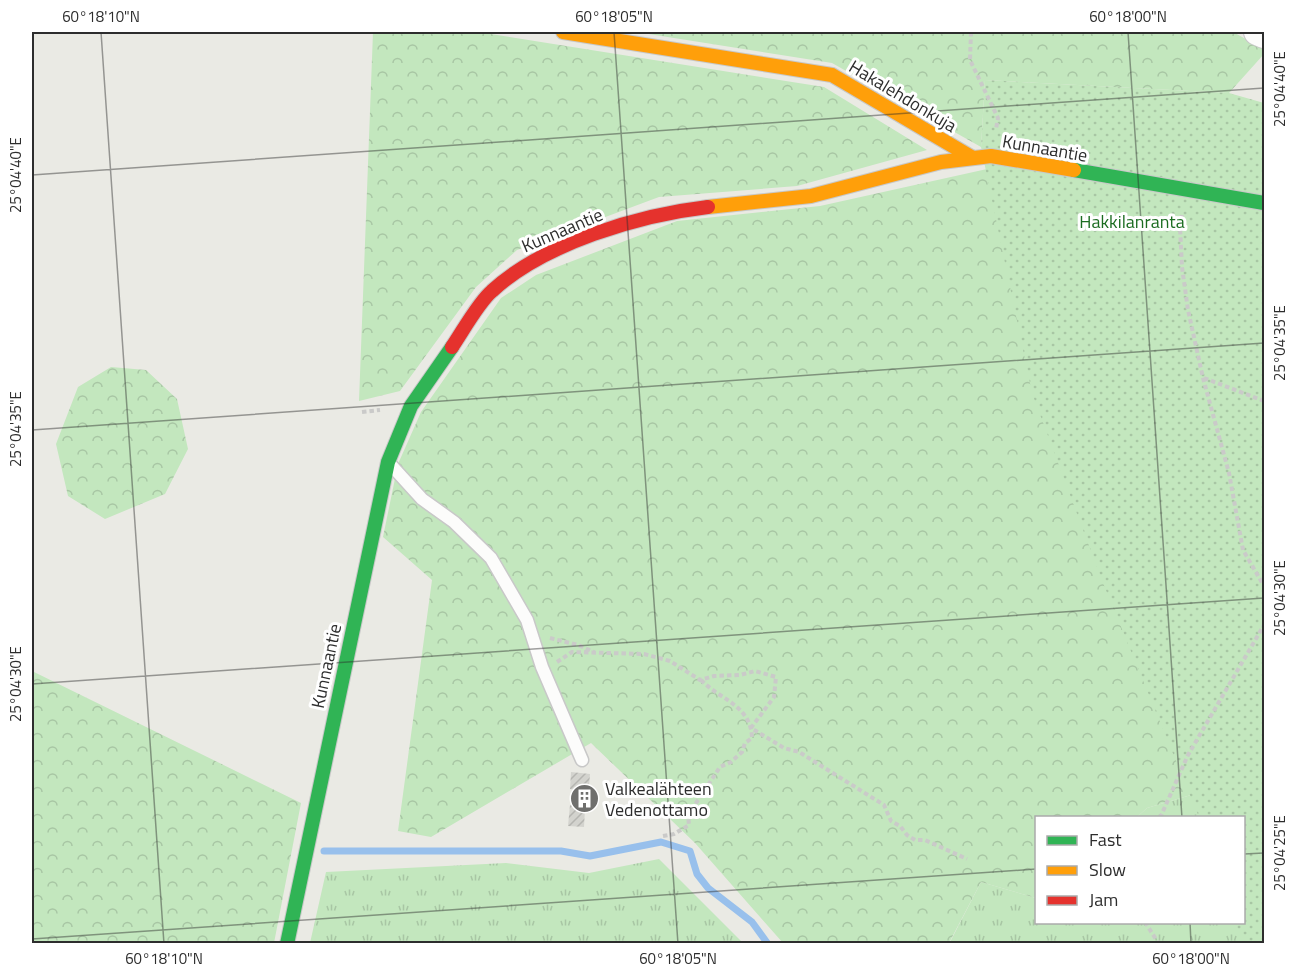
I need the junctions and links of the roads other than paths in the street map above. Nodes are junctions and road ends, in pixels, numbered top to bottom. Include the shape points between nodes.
1 (563, 32) edge
2 (1257, 32) edge
3 (1264, 35) edge
4 (973, 158) junction
5 (1264, 203) edge
6 (388, 462) junction
7 (582, 760) dead end
8 (287, 944) edge

1 - 4 street, Hakalehdonkuja via 832,75
2 - 3 street
4 - 5 street, Kunnaantie via 991,156
4 - 6 street, Kunnaantie via 941,162 811,196 655,215 602,231 527,263 490,292 411,406
6 - 7 lane via 422,499 491,558 527,620 542,667
6 - 8 street, Kunnaantie

